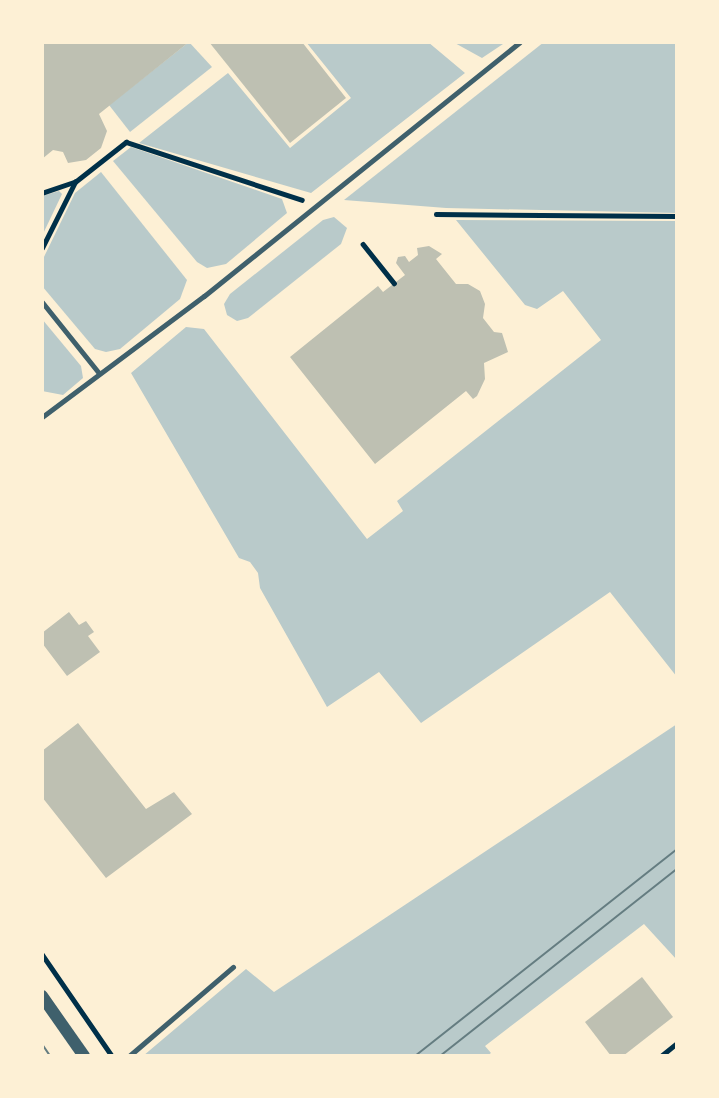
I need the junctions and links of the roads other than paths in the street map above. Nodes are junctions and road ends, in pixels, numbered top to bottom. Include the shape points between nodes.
1 (520, 42) edge
2 (42, 302) edge
3 (98, 372) junction
4 (42, 417) edge
5 (233, 967) dead end
6 (42, 996) edge
7 (84, 1056) edge
8 (129, 1056) edge

1 - 3 lane via 204,296
2 - 3 lane
3 - 4 lane
5 - 8 lane
6 - 7 street

